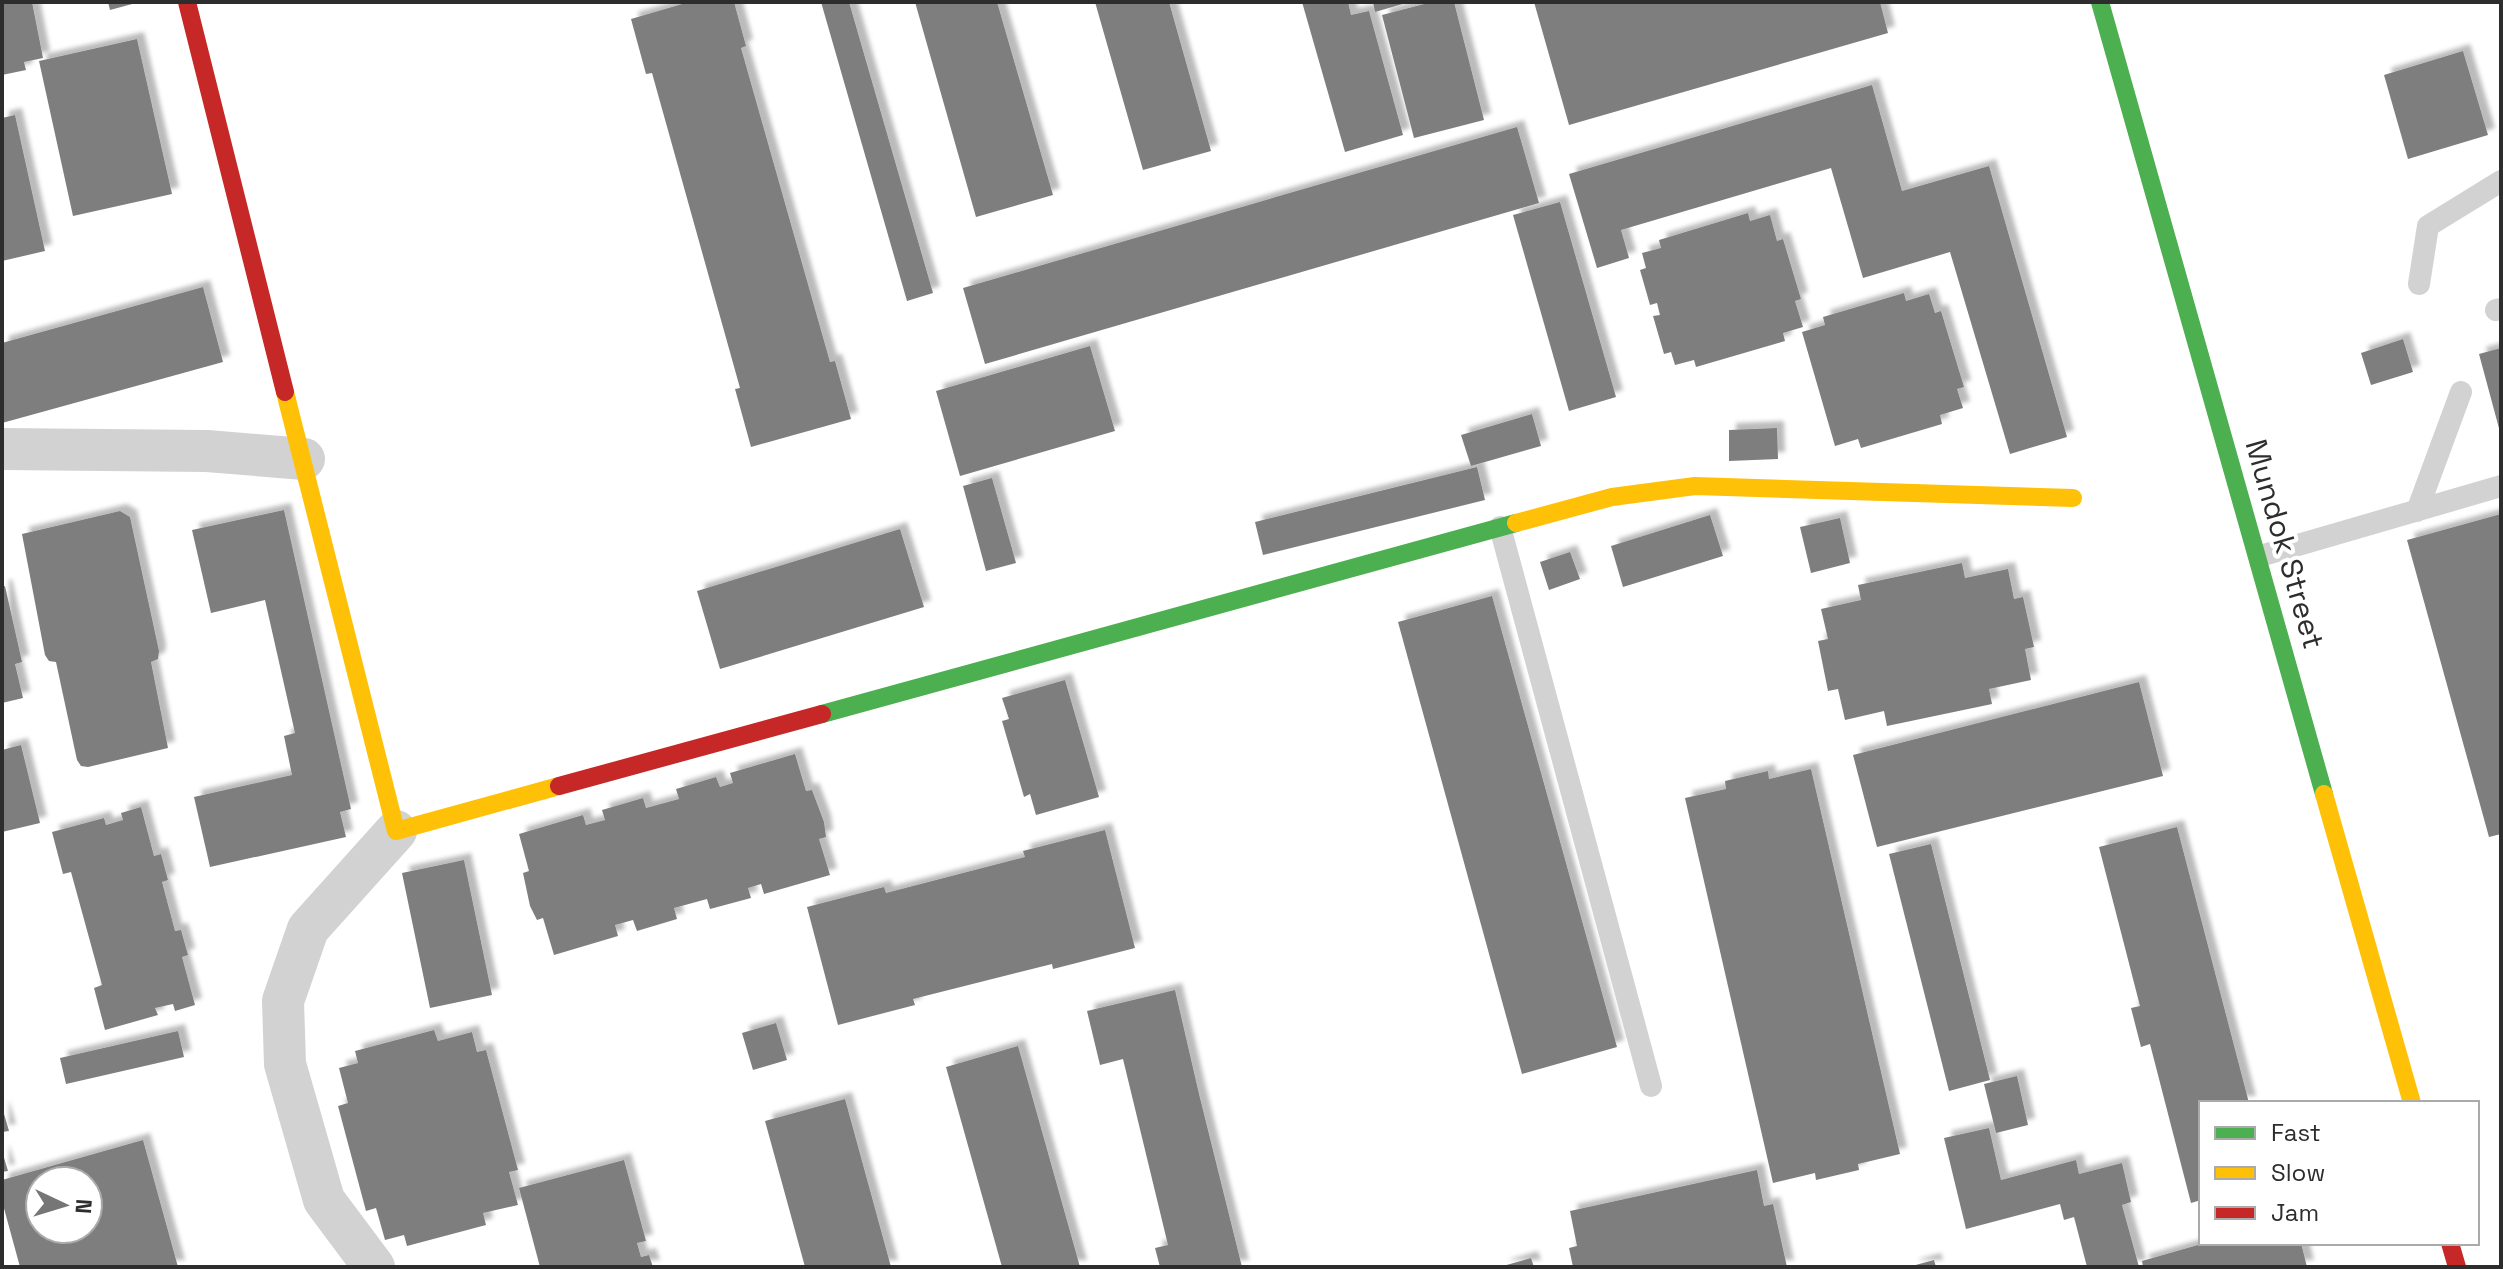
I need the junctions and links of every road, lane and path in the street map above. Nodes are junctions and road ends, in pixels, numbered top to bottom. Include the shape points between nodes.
1 (187, 2) edge
2 (2100, 2) edge
3 (2501, 181) edge
4 (2419, 284) dead end
5 (2461, 392) dead end
6 (2, 449) edge
7 (304, 459) junction
8 (2501, 486) edge
9 (2073, 498) dead end
10 (2417, 511) junction
11 (1500, 527) junction
12 (2260, 556) junction
13 (396, 831) junction
14 (1651, 1086) dead end
15 (2411, 1101) edge
16 (2451, 1245) edge
17 (374, 1267) edge
18 (2457, 1267) edge

1 - 7 street
2 - 12 street, Mundok Street
3 - 4 lane via 2428,226
5 - 10 lane
6 - 7 street via 207,451
7 - 13 street
8 - 10 lane
9 - 11 street via 1695,486 1612,497
10 - 12 lane
11 - 13 street
11 - 14 lane
12 - 15 street, Mundok Street
13 - 17 street via 308,929 283,1001 285,1064 324,1200
16 - 18 street

